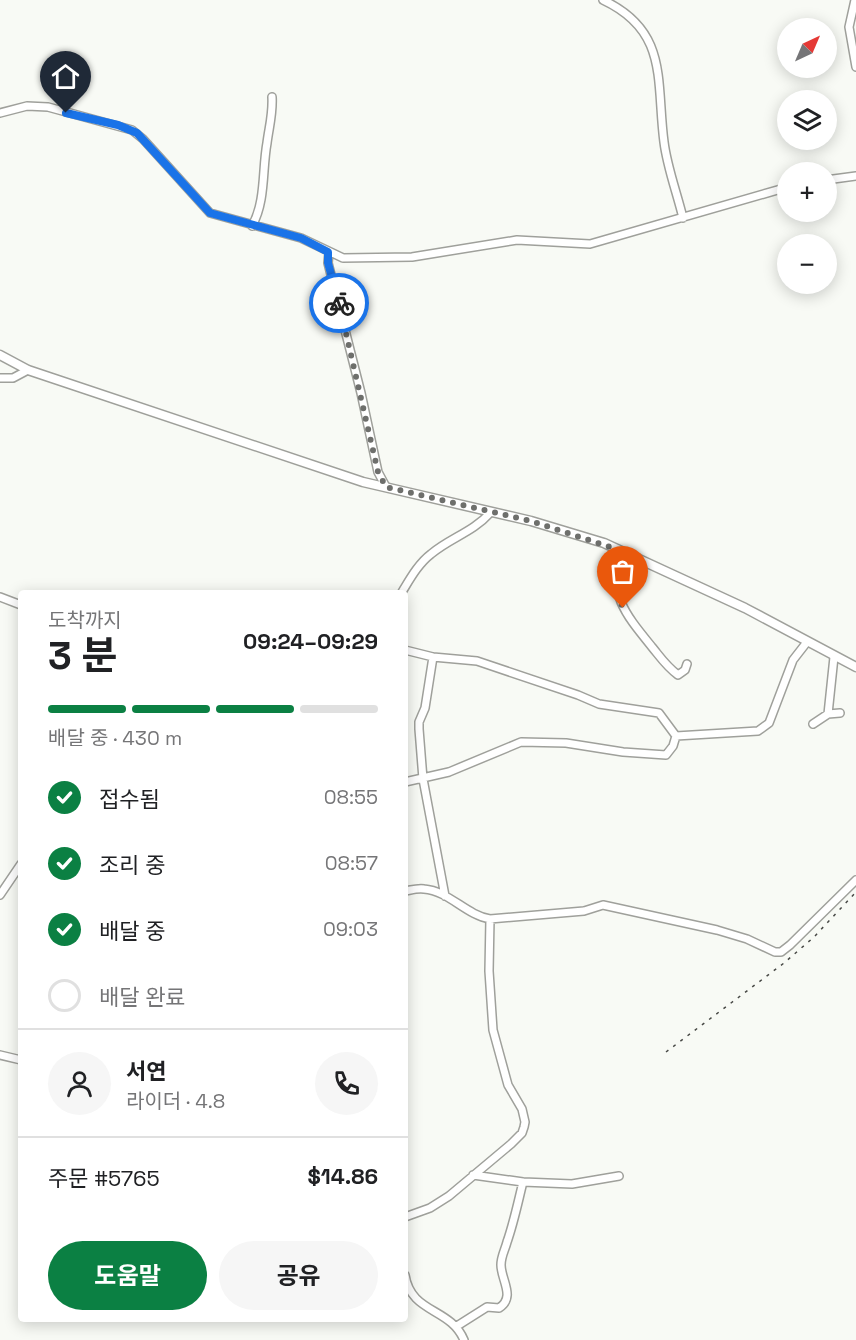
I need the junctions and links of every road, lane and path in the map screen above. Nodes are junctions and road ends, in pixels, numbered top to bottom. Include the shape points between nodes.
1 (603, 0) edge
2 (855, 0) edge
3 (856, 67) edge
4 (272, 97) dead end
5 (0, 113) edge
6 (856, 176) edge
7 (837, 179) edge
8 (777, 190) edge
9 (683, 218) junction
10 (252, 226) junction
11 (328, 252) junction
12 (0, 355) edge
13 (28, 370) junction
14 (0, 378) edge
15 (386, 487) junction
16 (490, 513) junction
17 (616, 549) junction
18 (403, 590) edge
19 (0, 597) edge
20 (18, 603) edge
21 (807, 642) junction
22 (408, 651) edge
23 (433, 657) junction
24 (834, 657) junction
25 (687, 664) dead end
26 (856, 667) edge
27 (840, 713) dead end
28 (828, 714) junction
29 (813, 723) dead end
30 (676, 736) junction
31 (423, 779) junction
32 (408, 782) edge
33 (18, 868) edge
34 (856, 880) edge
35 (408, 891) edge
36 (0, 895) edge
37 (445, 896) junction
38 (490, 919) junction
39 (0, 1055) edge
40 (18, 1059) edge
41 (473, 1175) junction
42 (619, 1176) dead end
43 (523, 1182) junction
44 (408, 1216) edge
45 (408, 1282) edge
46 (457, 1326) junction
47 (464, 1340) edge

1 - 9 street via 636,21 654,51 664,148
2 - 3 street via 849,27
4 - 10 street via 264,179
5 - 10 street via 27,106 48,107 132,130 210,213
6 - 7 street
8 - 9 street
9 - 11 street via 590,244 517,240 387,258 343,258
10 - 11 street via 301,238
11 - 15 street via 378,472
12 - 13 main road
13 - 14 street via 13,378
13 - 15 main road
15 - 16 main road
16 - 17 main road via 531,521
16 - 18 street via 479,525 430,554
17 - 21 main road via 745,608
17 - 25 street via 615,589 623,608 664,665 678,675
19 - 20 street
21 - 24 main road
21 - 30 street via 793,660 765,727 758,731
22 - 23 street
23 - 30 street via 477,661 599,704 654,711
23 - 31 street via 419,722
24 - 26 main road
24 - 28 street
27 - 28 street
28 - 29 street
30 - 31 street via 666,755 653,756 592,746 520,742
31 - 32 street
31 - 37 street
33 - 36 street
34 - 38 street via 781,952 717,930 603,904 584,911
35 - 37 street via 423,889
37 - 38 street via 478,917
38 - 41 street via 493,1030 505,1077 525,1122 522,1133
39 - 40 street
41 - 43 street
41 - 44 street via 438,1204
42 - 43 street via 580,1184
43 - 46 street via 501,1262 507,1300 499,1308 484,1308
45 - 46 street via 419,1304
46 - 47 street

